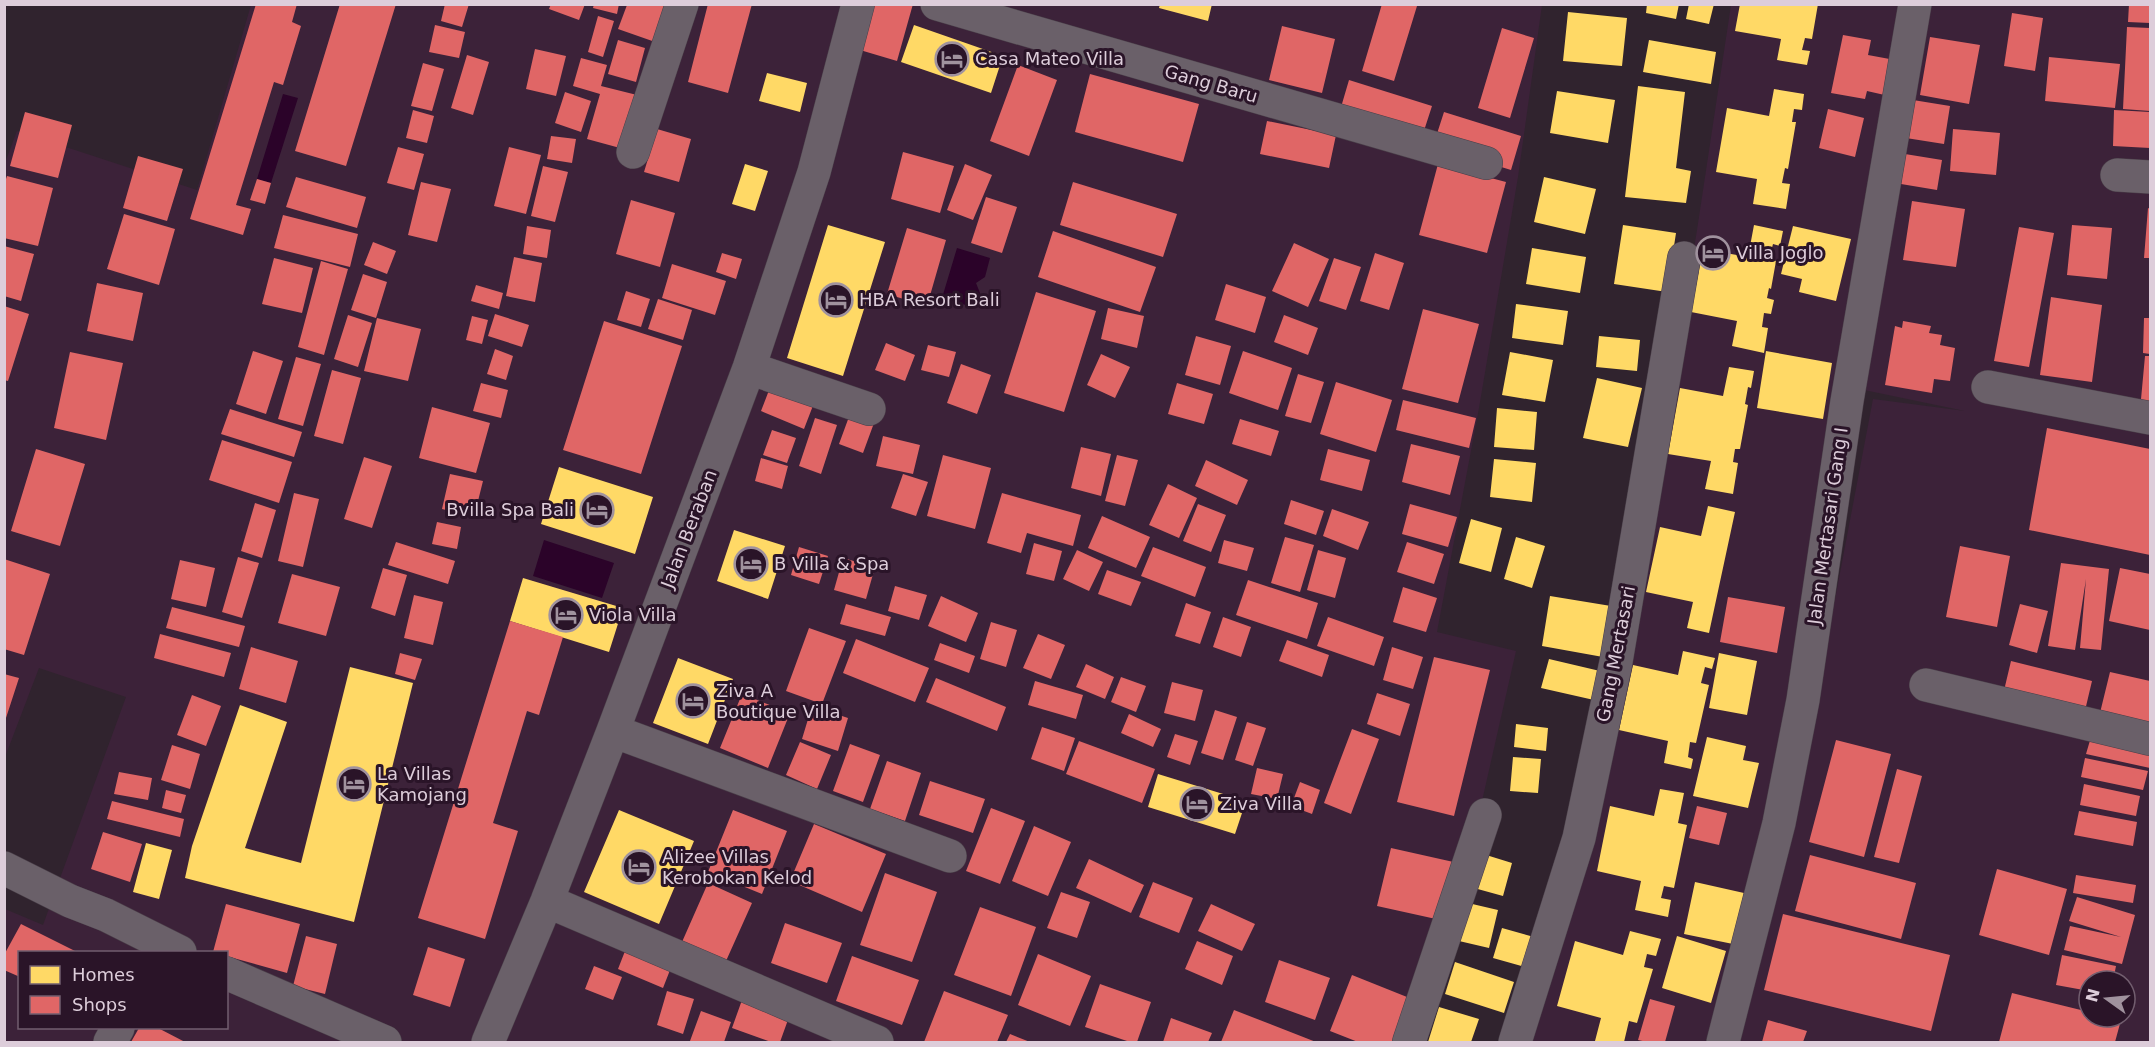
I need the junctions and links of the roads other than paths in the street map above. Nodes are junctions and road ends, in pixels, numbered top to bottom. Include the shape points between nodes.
1 (682, 4) edge
2 (858, 4) edge
3 (937, 4) edge
4 (1915, 4) edge
5 (633, 152) dead end
6 (1486, 163) dead end
7 (2117, 175) dead end
8 (2151, 177) edge
9 (1684, 258) dead end
10 (749, 368) junction
11 (1988, 387) dead end
12 (869, 409) dead end
13 (2151, 418) edge
14 (1926, 685) dead end
15 (613, 731) junction
16 (2151, 739) edge
17 (1485, 815) dead end
18 (950, 856) dead end
19 (4, 868) edge
20 (547, 901) junction
21 (167, 950) edge
22 (228, 974) edge
23 (373, 1040) edge
24 (488, 1042) edge
25 (877, 1042) edge
26 (1409, 1042) edge
27 (1515, 1042) edge
28 (1723, 1042) edge

1 - 5 street
2 - 10 street, Jalan Beraban via 814,172
3 - 6 street, Gang Baru
4 - 28 street, Jalan Mertasari Gang I via 1847,401 1803,700 1779,823
7 - 8 street
9 - 27 street, Gang Mertasari via 1616,662 1581,827
10 - 12 street
10 - 15 street, Jalan Beraban
11 - 13 street
14 - 16 street
15 - 18 street
15 - 20 street, Jalan Beraban
17 - 26 street
19 - 21 street
20 - 24 street, Jalan Beraban
20 - 25 street
22 - 23 street

